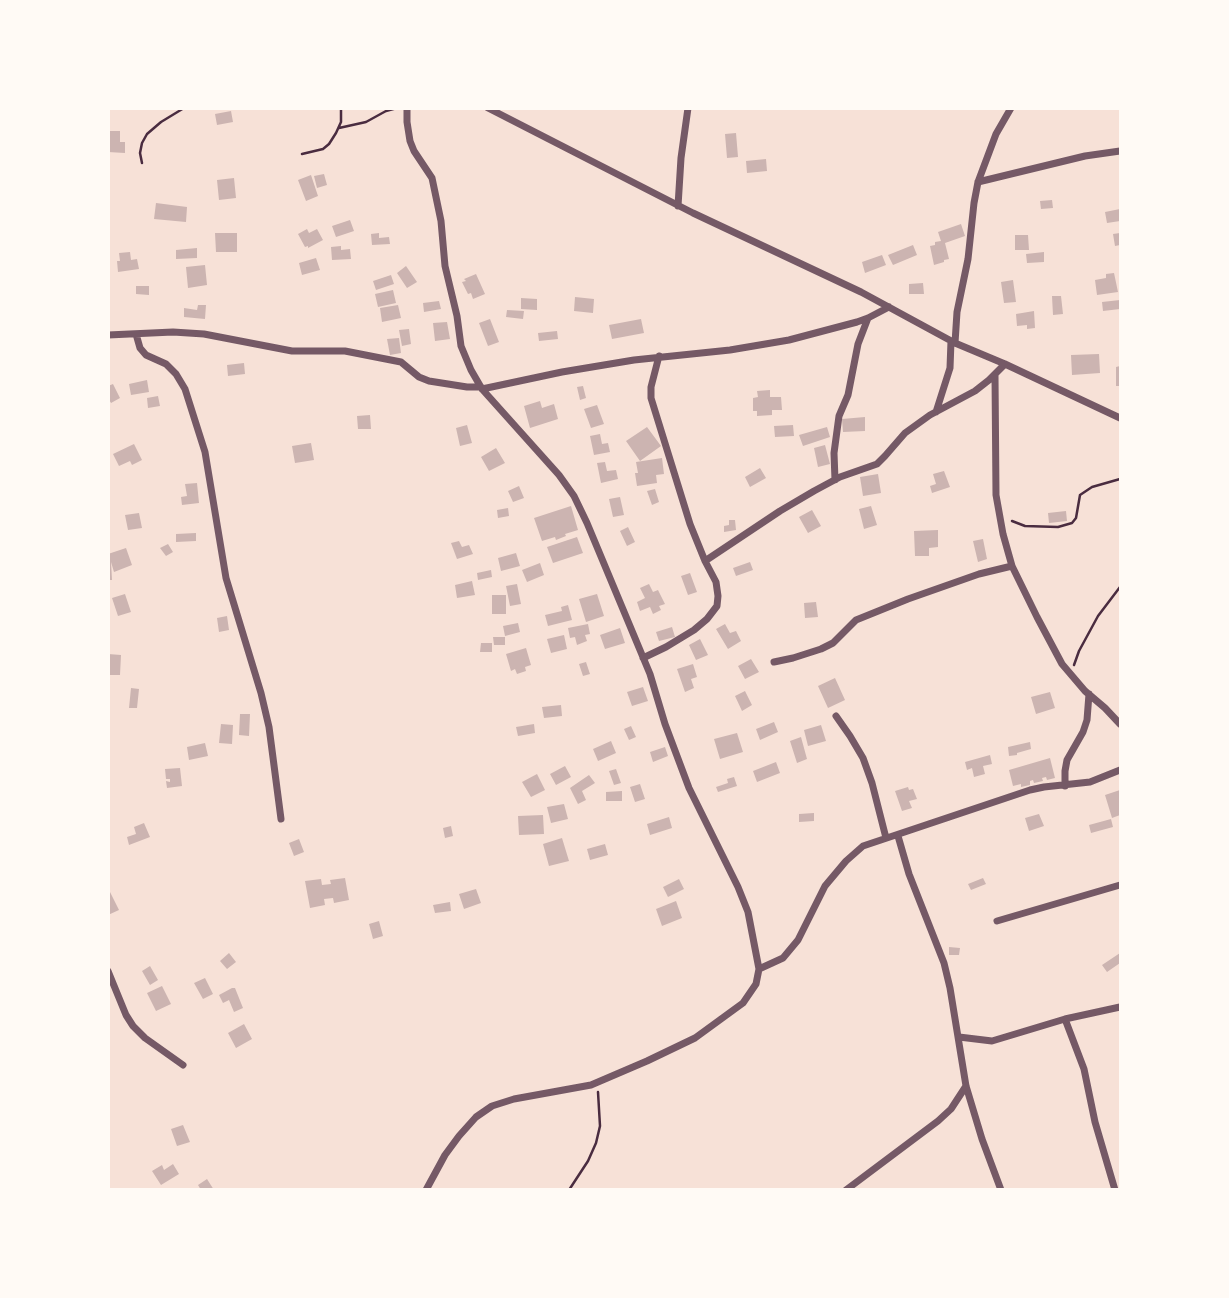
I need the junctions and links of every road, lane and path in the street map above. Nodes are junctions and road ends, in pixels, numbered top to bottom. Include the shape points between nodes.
1 (184, 108) edge
2 (341, 108) edge
3 (397, 108) edge
4 (407, 108) edge
5 (488, 108) edge
6 (688, 108) edge
7 (1011, 108) edge
8 (339, 128) junction
9 (1121, 151) edge
10 (302, 154) dead end
11 (142, 163) dead end
12 (978, 182) junction
13 (678, 206) junction
14 (889, 307) junction
15 (868, 318) junction
16 (136, 334) junction
17 (108, 335) edge
18 (953, 342) junction
19 (659, 356) junction
20 (1005, 364) junction
21 (995, 374) junction
22 (482, 388) junction
23 (936, 412) junction
24 (1121, 418) edge
25 (1121, 479) edge
26 (835, 480) junction
27 (1000, 516) junction
28 (705, 561) junction
29 (1013, 566) junction
30 (1121, 587) edge
31 (643, 658) junction
32 (774, 662) dead end
33 (1071, 674) junction
34 (1089, 694) junction
35 (836, 716) dead end
36 (1121, 724) edge
37 (1121, 770) edge
38 (1065, 786) junction
39 (281, 819) dead end
40 (898, 836) junction
41 (886, 838) junction
42 (1121, 885) edge
43 (997, 921) dead end
44 (759, 970) junction
45 (108, 971) edge
46 (1121, 1007) edge
47 (1065, 1019) junction
48 (959, 1037) junction
49 (183, 1065) dead end
50 (597, 1082) junction
51 (966, 1086) junction
52 (426, 1189) edge
53 (569, 1189) edge
54 (846, 1189) edge
55 (1001, 1189) edge
56 (1115, 1189) edge

1 - 11 path via 147,134 140,153
2 - 8 path
3 - 8 path
4 - 22 street via 410,141 432,178 461,346
5 - 13 street
6 - 13 street
7 - 12 street
8 - 10 path via 323,149
9 - 12 street
12 - 18 street
13 - 14 street
14 - 15 street
14 - 18 street
15 - 19 street via 758,346
15 - 26 street via 839,415
16 - 17 street
16 - 22 street via 204,334 292,351 356,352 401,362 429,381
16 - 39 street via 146,355 166,364 186,388 205,452 226,578 269,727
18 - 20 street
18 - 23 street
19 - 22 street
19 - 28 street via 651,398
20 - 21 street
20 - 24 street
21 - 23 street
21 - 27 street
22 - 31 street via 574,496
23 - 26 street via 905,433 877,464
25 - 27 path via 1080,495 1072,523 1025,526
26 - 28 street
27 - 29 street
28 - 31 street via 716,582 717,606 694,630
29 - 32 street via 908,599 856,620 834,643
29 - 33 street
30 - 33 path via 1089,631
31 - 44 street via 689,788 748,912
33 - 34 street
34 - 36 street
34 - 38 street via 1087,720 1068,760
35 - 41 street via 863,758
37 - 38 street
38 - 40 street via 1030,790
40 - 41 street
40 - 48 street via 944,963
41 - 44 street via 863,846 845,861 825,886 798,940 783,958
42 - 43 street
44 - 50 street via 743,1003 695,1038
45 - 49 street via 133,1026
46 - 47 street
47 - 48 street via 992,1041
47 - 56 street via 1084,1069
48 - 51 street
50 - 52 street via 492,1106 459,1136
50 - 53 path via 600,1126 596,1143
51 - 54 street via 951,1109
51 - 55 street

